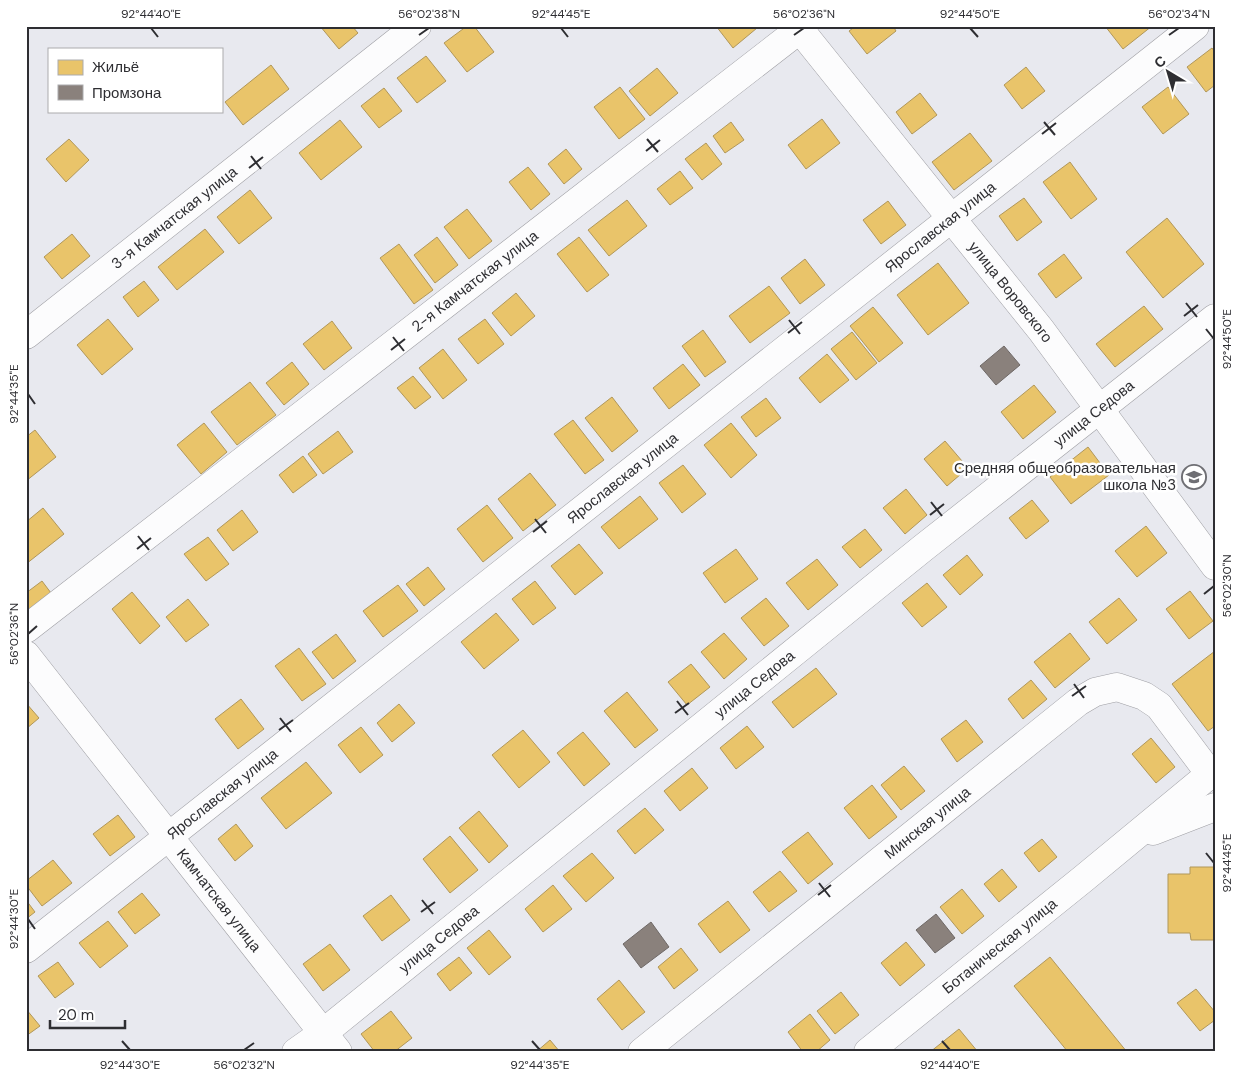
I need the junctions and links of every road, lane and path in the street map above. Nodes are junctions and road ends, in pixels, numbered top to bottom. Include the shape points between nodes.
1 (417, 26) edge
2 (1195, 26) edge
3 (800, 27) edge
4 (952, 219) junction
5 (1215, 318) edge
6 (26, 335) edge
7 (1098, 409) junction
8 (1215, 566) edge
9 (26, 629) edge
10 (26, 655) edge
11 (1212, 772) edge
12 (1215, 807) edge
13 (169, 836) junction
14 (1131, 840) junction
15 (26, 950) edge
16 (331, 1042) edge
17 (296, 1052) edge
18 (642, 1052) edge
19 (868, 1052) edge

1 - 6 street, 3-я Камчатская улица
2 - 4 street, Ярославская улица
3 - 4 street, улица Воровского
3 - 9 street, 2-я Камчатская улица
4 - 7 street, улица Воровского via 1041,330
4 - 13 street, Ярославская улица
5 - 7 street, улица Седова
7 - 8 street, улица Воровского
7 - 16 street, улица Седова via 923,548
10 - 13 street, Камчатская улица
11 - 14 street, Ботаническая улица
11 - 18 street, Минская улица via 1159,706 1144,696 1117,686 1095,692 1078,702
12 - 14 street, Ботаническая улица
13 - 15 street, Ярославская улица
13 - 16 street, Камчатская улица
14 - 19 street, Ботаническая улица
16 - 17 street, улица Седова

